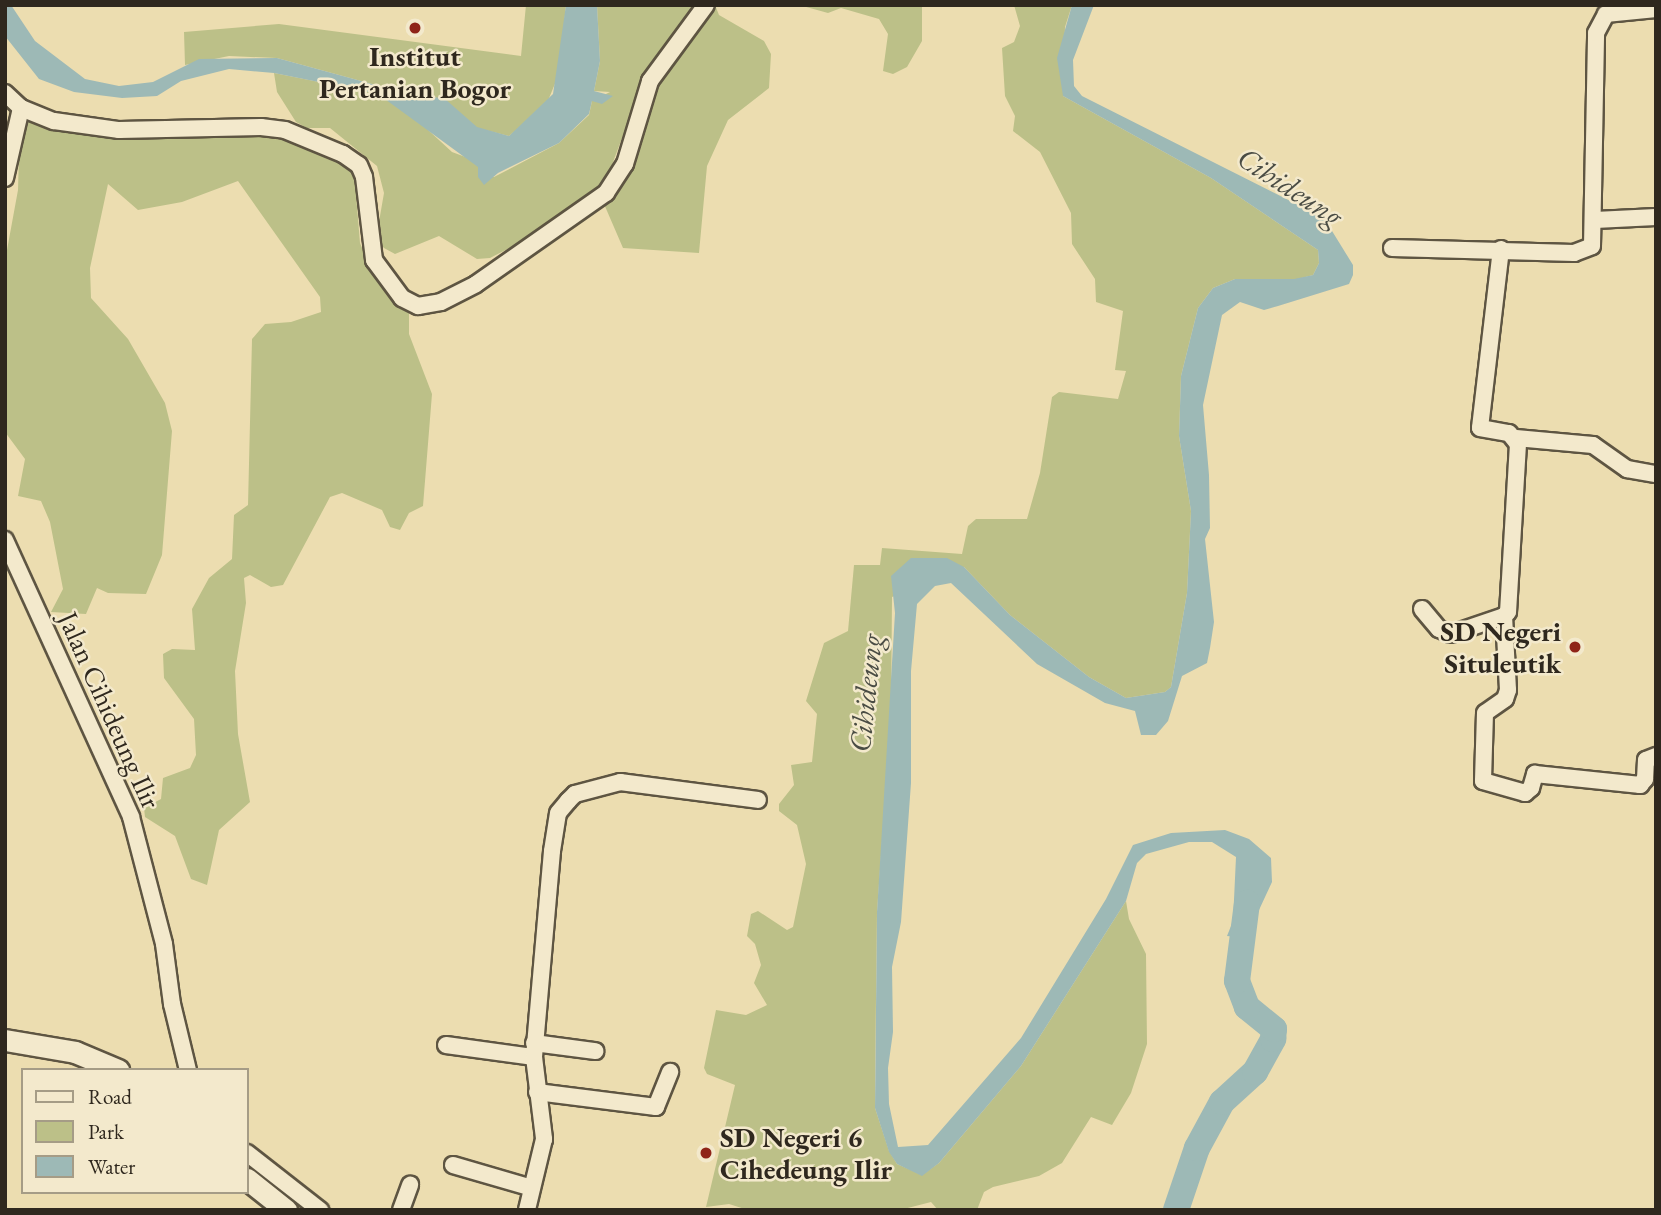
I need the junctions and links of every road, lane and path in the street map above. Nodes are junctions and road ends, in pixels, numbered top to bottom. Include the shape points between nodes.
1 (706, 5) edge
2 (1656, 9) edge
3 (1606, 10) edge
4 (5, 93) edge
5 (21, 108) junction
6 (5, 178) edge
7 (1656, 217) edge
8 (1595, 220) junction
9 (1392, 248) dead end
10 (1501, 249) junction
11 (1516, 438) junction
12 (1656, 474) edge
13 (5, 540) edge
14 (1422, 609) dead end
15 (1504, 616) junction
16 (1656, 756) edge
17 (758, 800) dead end
18 (5, 1040) edge
19 (446, 1045) dead end
20 (534, 1050) junction
21 (595, 1051) dead end
22 (113, 1068) edge
23 (188, 1068) edge
24 (670, 1072) dead end
25 (537, 1092) junction
26 (248, 1154) edge
27 (453, 1165) dead end
28 (248, 1180) edge
29 (410, 1185) dead end
30 (532, 1188) junction
31 (286, 1210) edge
32 (320, 1210) edge
33 (401, 1210) edge
34 (527, 1210) edge

1 - 5 street via 650,81 625,164 606,193 476,284 441,302 418,306 402,298 373,260 364,177 359,165 343,154 273,129 119,130 54,121
2 - 3 street
3 - 8 street via 1596,33
4 - 5 street
5 - 6 street
7 - 8 street
8 - 10 street via 1594,240 1586,250
9 - 10 street
10 - 11 street via 1480,428
11 - 12 street via 1593,445 1627,469
11 - 15 street via 1508,612
13 - 23 street, Jalan Cihideung Ilir via 131,817 164,944
14 - 15 street via 1439,629 1451,634
15 - 16 street via 1508,690 1505,699 1485,713 1485,783 1525,793 1535,774 1640,785 1646,760
17 - 20 street via 620,782 575,794 568,801 558,813 552,851
18 - 22 main road via 75,1052
19 - 20 street
20 - 21 street
20 - 25 street
24 - 25 street via 656,1107
25 - 30 street via 544,1139
26 - 32 street
27 - 30 street
28 - 31 main road
29 - 33 street
30 - 34 street

